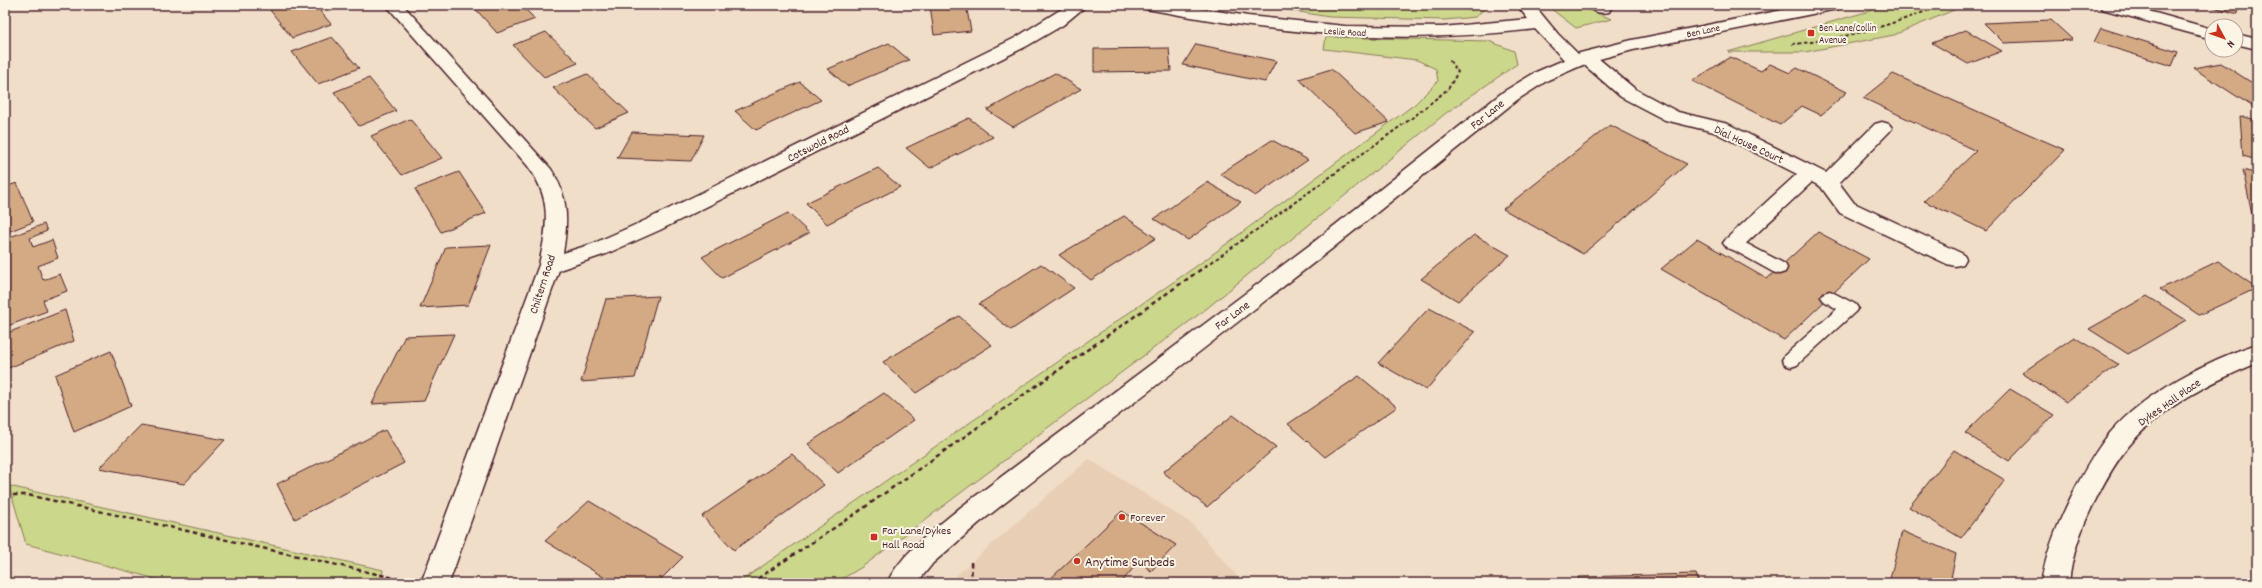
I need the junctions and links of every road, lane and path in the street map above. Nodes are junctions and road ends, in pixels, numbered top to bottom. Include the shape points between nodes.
1 (394, 5) edge
2 (1079, 5) edge
3 (1152, 5) edge
4 (1525, 5) edge
5 (1832, 5) edge
6 (2108, 5) edge
7 (1539, 23) junction
8 (2204, 32) edge
9 (2244, 41) edge
10 (2257, 44) edge
11 (1444, 59) dead end
12 (1580, 59) junction
13 (1882, 128) dead end
14 (1810, 173) junction
15 (1828, 182) junction
16 (1734, 243) joint
17 (1955, 259) dead end
18 (550, 265) junction
19 (1779, 268) dead end
20 (1830, 297) dead end
21 (2257, 353) edge
22 (1791, 360) dead end
23 (5, 495) edge
24 (401, 580) dead end
25 (435, 583) edge
26 (751, 583) edge
27 (901, 583) edge
28 (2055, 583) edge

1 - 18 street, Chiltern Road via 534,161 551,186 558,224
2 - 18 street, Cotswold Road via 1057,22 1021,42 653,225 599,249
3 - 7 street, Leslie Road via 1224,19 1306,30 1434,33 1504,29
4 - 7 street, Dial House Court
5 - 12 street, Ben Lane via 1632,45
6 - 8 street
7 - 12 street, Dial House Court
9 - 10 street
11 - 26 path via 1452,61 1458,72 1448,89 1412,118 858,512
12 - 14 street, Dial House Court via 1628,93 1672,116 1721,128
12 - 27 street, Far Lane via 1542,76 1510,96 1322,246 970,515 924,555
13 - 15 street
14 - 15 street, Dial House Court
14 - 16 street
15 - 17 street, Dial House Court via 1847,208
16 - 19 lane
18 - 25 street, Chiltern Road
20 - 22 lane via 1849,308
21 - 28 street, Dykes Hall Place via 2214,371 2166,400 2127,431 2098,470 2072,522 2056,566
23 - 24 path via 28,495

